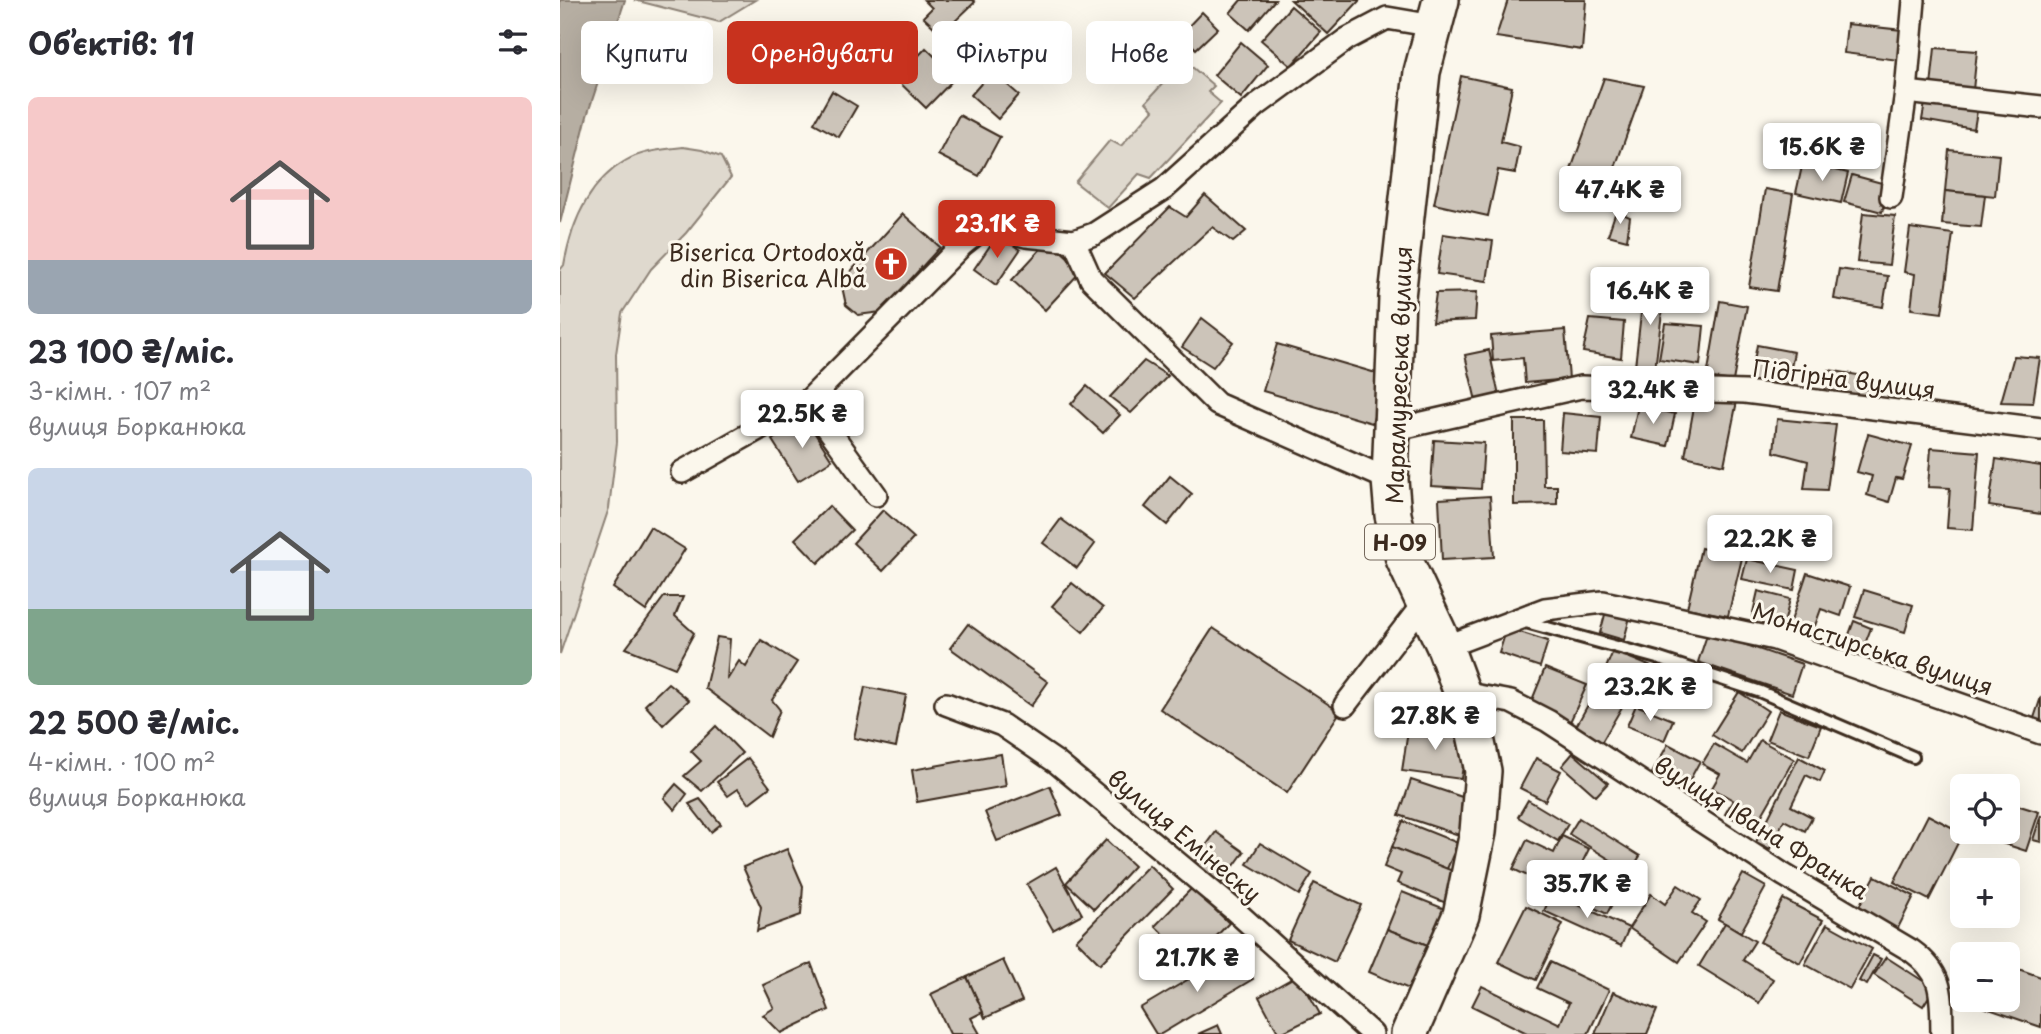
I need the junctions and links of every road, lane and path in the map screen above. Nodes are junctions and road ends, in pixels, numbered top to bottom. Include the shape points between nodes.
1 (1914, 0) edge
2 (1438, 13) edge
3 (1906, 92) junction
4 (2041, 107) edge
5 (1891, 197) dead end
6 (1074, 241) junction
7 (807, 401) junction
8 (2041, 429) edge
9 (1392, 430) junction
10 (682, 472) dead end
11 (1390, 480) junction
12 (876, 495) dead end
13 (1423, 604) junction
14 (1516, 620) junction
15 (1445, 647) junction
16 (1462, 693) junction
17 (946, 704) dead end
18 (1345, 705) dead end
19 (2041, 733) edge
20 (1913, 757) dead end
21 (1372, 1034) edge
22 (1409, 1034) edge
23 (1942, 1034) edge

1 - 3 street
2 - 6 street via 1387,18 1347,40 1256,105 1164,189 1094,234
2 - 9 main road, Марамуреська вулиця / Н-09 via 1422,72 1397,297
3 - 4 street
3 - 5 street
6 - 7 street via 986,226
6 - 11 street via 1091,279 1217,404
7 - 10 street
7 - 12 street
8 - 9 street, Підгірна вулиця via 1745,392 1581,387
9 - 11 main road, Марамуреська вулиця / Н-09
11 - 13 main road, Марамуреська вулиця / Н-09 via 1404,559
13 - 15 main road, Марамуреська вулиця / Н-09
13 - 18 street
14 - 15 street, Монастирська вулиця
14 - 19 street, Монастирська вулиця via 1545,609 1603,602 1707,624 1775,639
14 - 20 lane via 1761,692
15 - 16 main road, Марамуреська вулиця / Н-09
16 - 22 main road, Марамуреська вулиця / Н-09 via 1483,771 1478,832 1461,915
16 - 23 street, вулиця Івана Франка via 1511,702 1548,721 1784,875 1912,951 1927,962 1940,984
17 - 21 street, вулиця Емінеску via 1002,725 1056,762 1233,909

